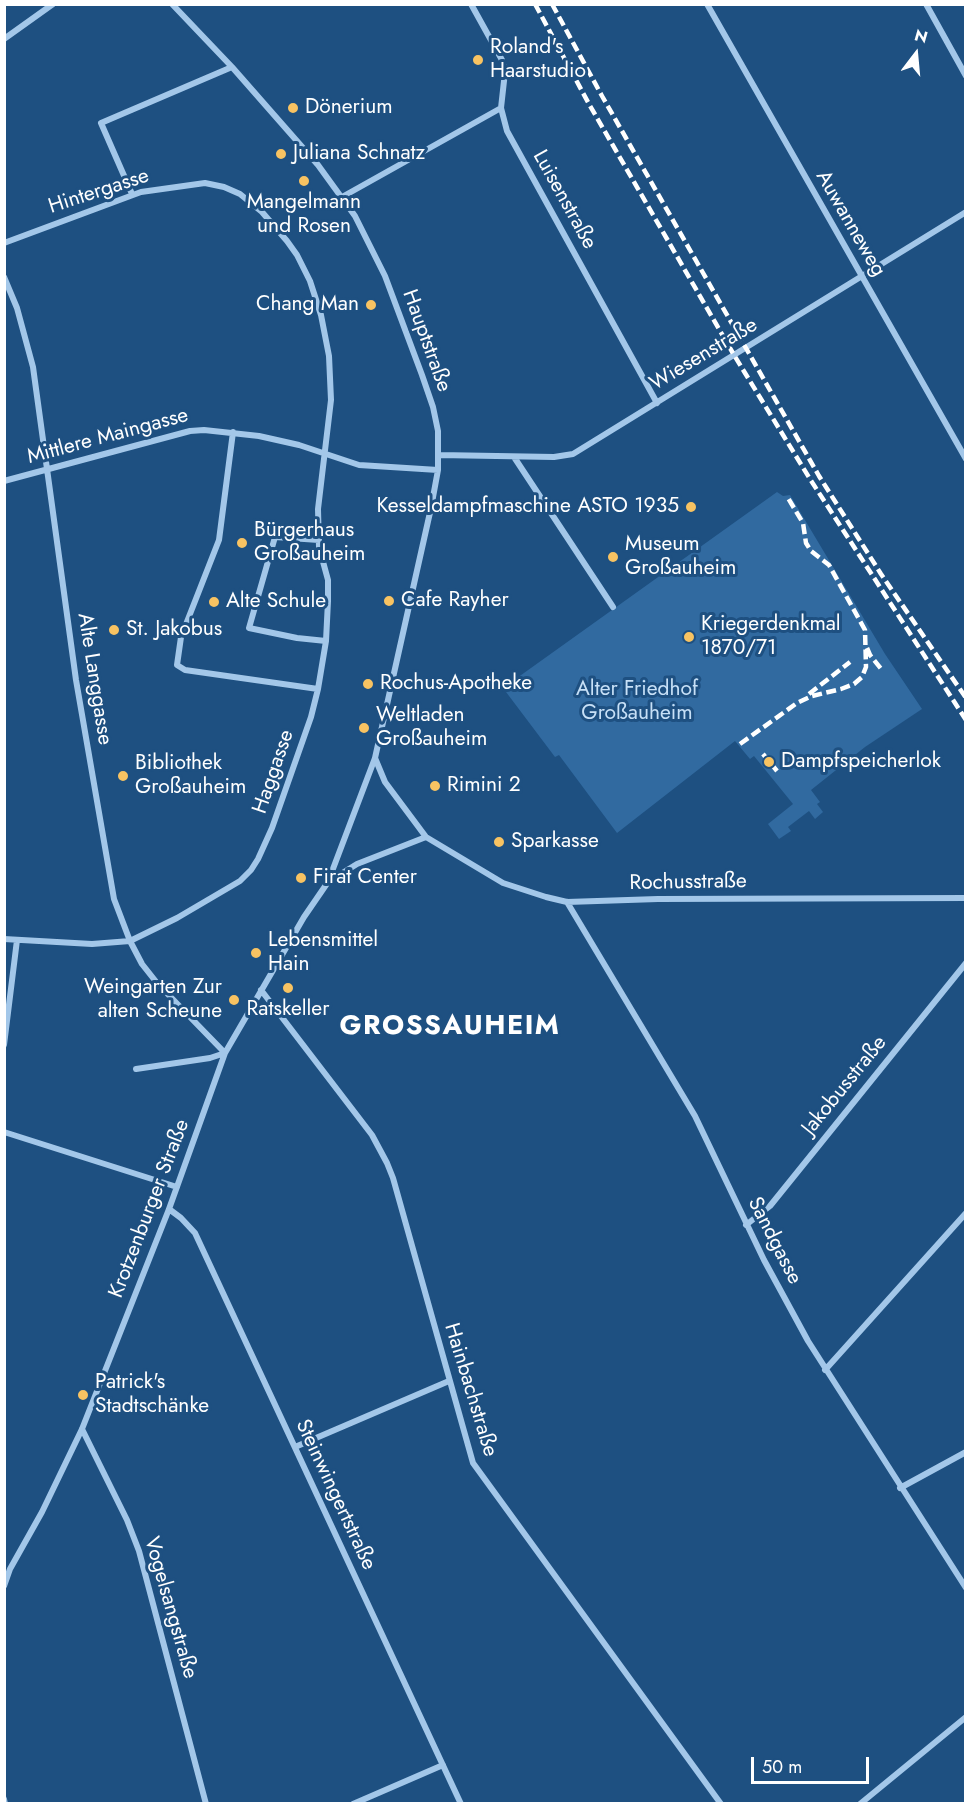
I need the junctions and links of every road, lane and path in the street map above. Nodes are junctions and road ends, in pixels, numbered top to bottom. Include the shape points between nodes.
1 (53, 4) edge
2 (172, 4) edge
3 (471, 4) edge
4 (707, 4) edge
5 (926, 4) edge
6 (4, 39) edge
7 (232, 67) junction
8 (966, 76) edge
9 (501, 108) junction
10 (132, 194) junction
11 (342, 197) junction
12 (966, 212) edge
13 (4, 243) edge
14 (4, 277) edge
15 (862, 278) junction
16 (657, 403) junction
17 (233, 432) junction
18 (325, 453) junction
19 (439, 455) junction
20 (514, 457) junction
21 (966, 459) edge
22 (48, 470) junction
23 (438, 470) junction
24 (4, 481) edge
25 (318, 540) junction
26 (613, 607) dead end
27 (326, 641) junction
28 (318, 689) junction
29 (375, 758) junction
30 (426, 837) junction
31 (328, 882) junction
32 (966, 898) edge
33 (567, 902) junction
34 (4, 939) edge
35 (17, 940) junction
36 (130, 941) junction
37 (966, 963) edge
38 (261, 990) junction
39 (4, 1045) edge
40 (225, 1053) junction
41 (136, 1069) dead end
42 (4, 1132) edge
43 (177, 1187) junction
44 (169, 1209) junction
45 (966, 1213) edge
46 (746, 1225) junction
47 (825, 1370) junction
48 (449, 1381) junction
49 (82, 1429) junction
50 (295, 1447) junction
51 (966, 1452) edge
52 (900, 1488) junction
53 (965, 1585) edge
54 (4, 1586) edge
55 (966, 1717) edge
56 (443, 1765) junction
57 (4, 1799) edge
58 (5, 1803) edge
59 (207, 1803) edge
60 (353, 1803) edge
61 (461, 1803) edge
62 (721, 1803) edge
63 (860, 1803) edge

1 - 6 street
2 - 7 street, Hauptstraße
3 - 9 street, Luisenstraße via 502,60 505,72
4 - 15 street, Auwanneweg
5 - 8 street
7 - 10 street via 101,123
7 - 11 street, Hauptstraße
9 - 11 street
9 - 16 street, Luisenstraße via 507,131
10 - 13 street, Hintergasse
10 - 18 street, Hintergasse via 195,183 224,187 251,202 287,241 310,281 325,332 331,370
11 - 19 street, Hauptstraße via 385,276 414,353 436,419
12 - 15 street, Wiesenstraße
14 - 22 street, Alte Langgasse via 32,362
15 - 16 street, Wiesenstraße
15 - 21 street, Auwanneweg
16 - 20 street, Wiesenstraße via 573,454
17 - 18 street, Mittlere Maingasse
17 - 22 street, Mittlere Maingasse via 190,431
17 - 28 street via 219,540 181,637 177,665 185,670
18 - 23 street, Mittlere Maingasse via 359,465
18 - 25 street, Haggasse via 318,497
19 - 20 street, Wiesenstraße
19 - 23 street, Hauptstraße
20 - 26 street
22 - 24 street, Mittlere Maingasse
22 - 36 street, Alte Langgasse via 77,687 114,899
23 - 29 street, Hauptstraße
25 - 27 street, Haggasse via 328,580
25 - 27 street via 275,537 249,628
27 - 28 street, Haggasse
28 - 36 street, Haggasse via 272,828 251,870 240,881 186,913
29 - 30 street via 385,782
29 - 31 street, Hauptstraße
30 - 31 street, Krotzenburger Straße via 357,864
30 - 33 street, Rochusstraße via 503,883
31 - 38 street, Krotzenburger Straße
32 - 33 street, Rochusstraße
33 - 46 street, Sandgasse via 695,1116
34 - 35 street, Haggasse
35 - 36 street, Haggasse via 92,944
35 - 39 street
36 - 40 street, Alte Langgasse via 157,983
37 - 46 street, Jakobusstraße via 770,1206
38 - 40 street, Krotzenburger Straße
38 - 48 street, Hainbachstraße via 384,1157
40 - 41 street
40 - 43 street, Krotzenburger Straße
42 - 43 street
43 - 44 street, Krotzenburger Straße
44 - 49 street, Krotzenburger Straße
44 - 50 street, Steinwingertstraße via 195,1233
45 - 47 street
46 - 47 street, Sandgasse
47 - 52 street, Sandgasse
48 - 50 street
48 - 62 street, Hainbachstraße via 477,1472
49 - 54 street, Krotzenburger Straße
49 - 59 street, Vogelsangstraße via 139,1551
50 - 56 street, Steinwingertstraße
51 - 52 street
52 - 53 street, Sandgasse
55 - 63 street
56 - 60 street
56 - 61 street, Steinwingertstraße
57 - 58 street

